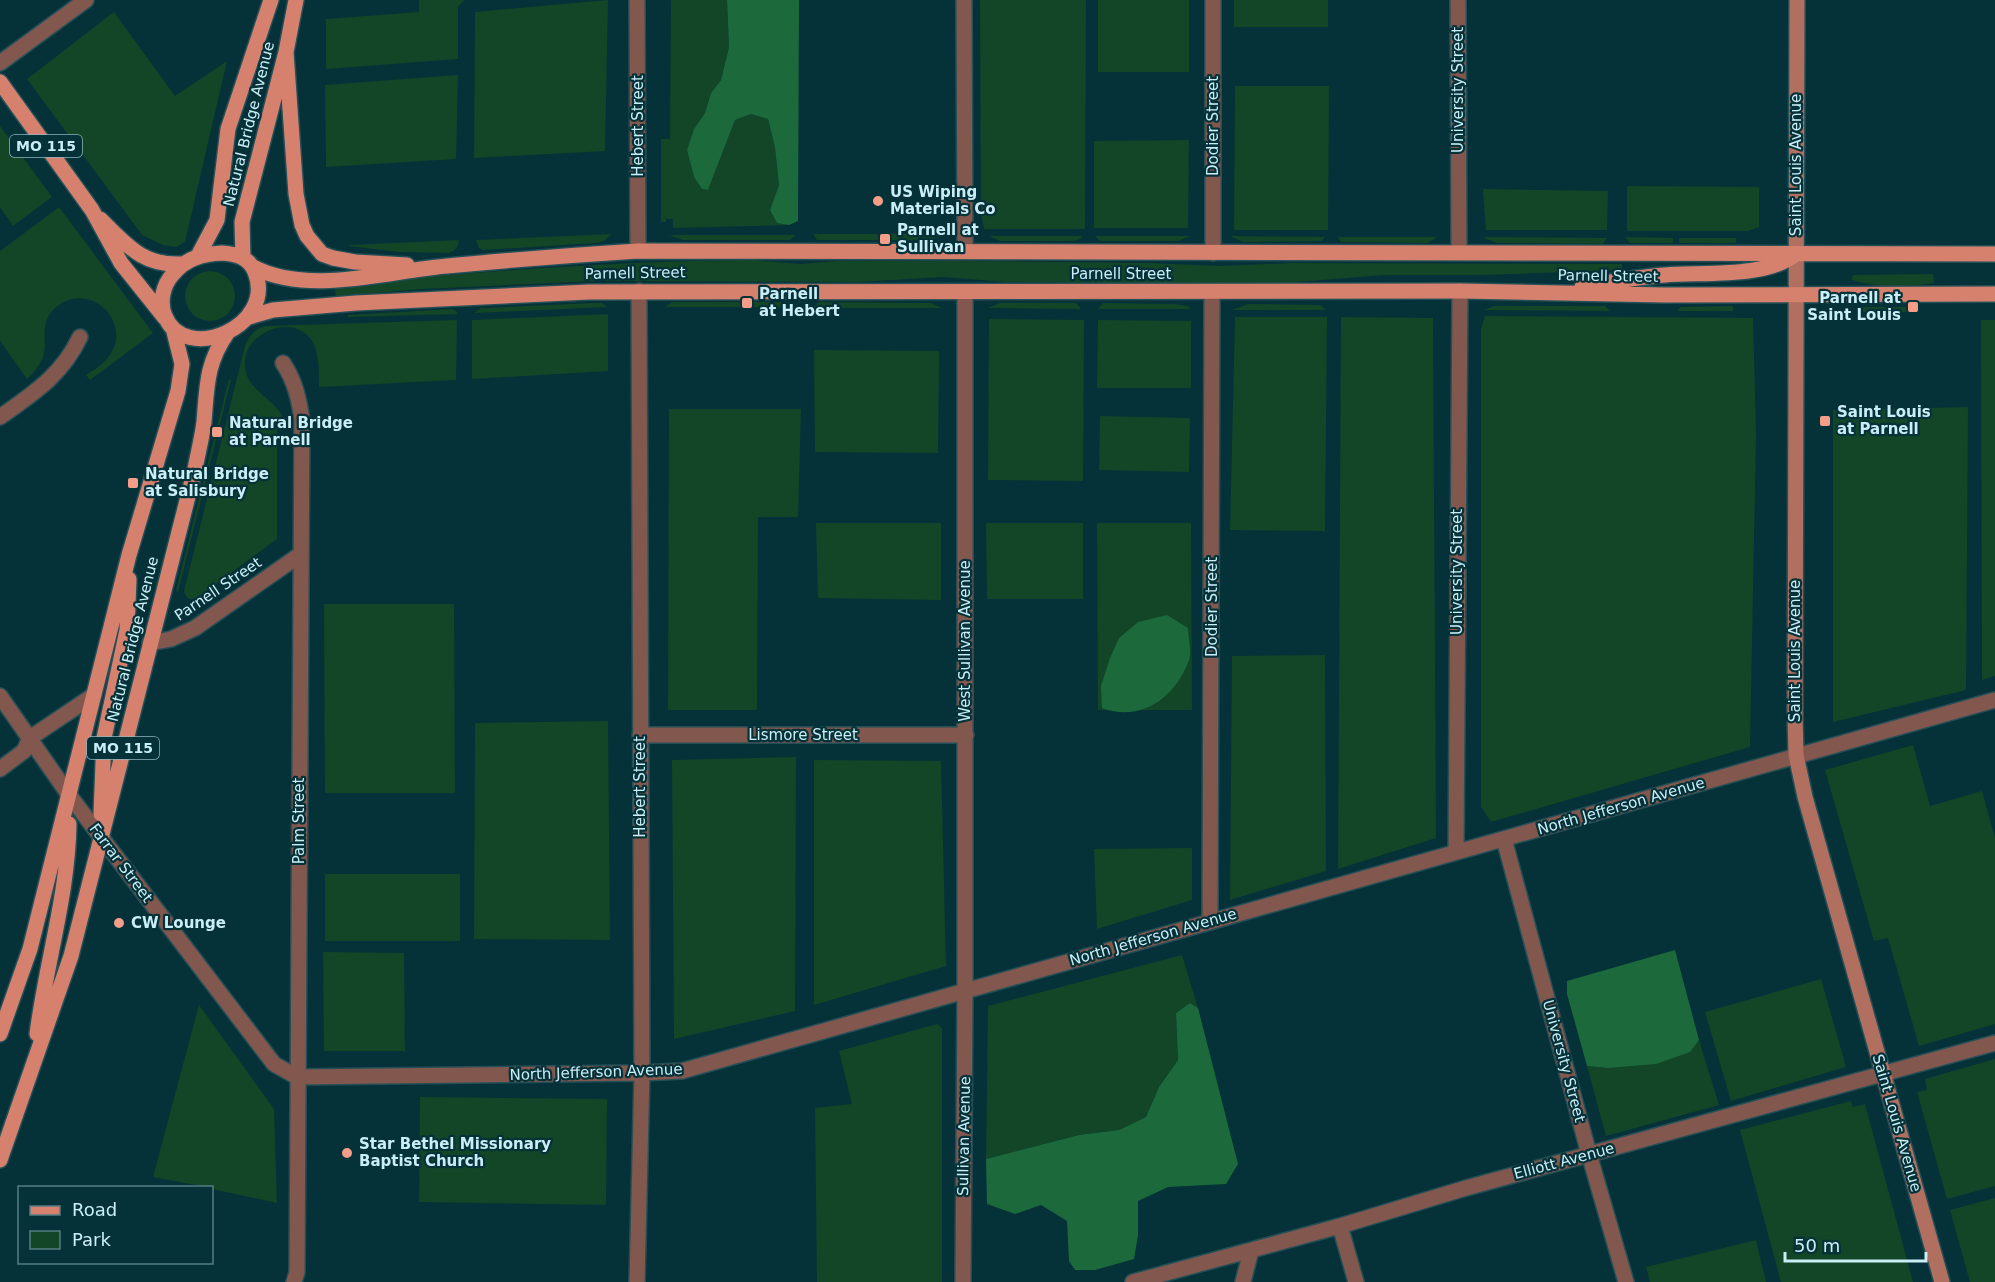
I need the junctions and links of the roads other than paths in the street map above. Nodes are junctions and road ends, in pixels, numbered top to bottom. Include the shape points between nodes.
1 (86, 0) edge
2 (271, 0) edge
3 (296, 0) edge
4 (637, 0) edge
5 (964, 0) edge
6 (1213, 0) edge
7 (1458, 0) edge
8 (1797, 0) edge
9 (286, 52) junction
10 (0, 63) edge
11 (0, 82) edge
12 (92, 210) junction
13 (638, 251) junction
14 (964, 251) junction
15 (1459, 252) junction
16 (1213, 253) junction
17 (1796, 254) junction
18 (1995, 254) edge
19 (198, 256) junction
20 (248, 262) junction
21 (183, 264) junction
22 (440, 266) junction
23 (639, 291) junction
24 (1460, 291) junction
25 (965, 292) junction
26 (1212, 292) junction
27 (1552, 292) junction
28 (1995, 294) edge
29 (1796, 295) junction
30 (249, 316) junction
31 (169, 323) junction
32 (228, 332) junction
33 (80, 337) dead end
34 (283, 363) dead end
35 (0, 417) edge
36 (301, 554) junction
37 (129, 555) junction
38 (150, 643) junction
39 (0, 696) edge
40 (94, 696) junction
41 (1995, 700) edge
42 (640, 735) junction
43 (966, 735) junction
44 (30, 738) junction
45 (1796, 755) junction
46 (0, 769) edge
47 (69, 795) junction
48 (100, 837) junction
49 (1504, 839) junction
50 (1456, 852) junction
51 (1210, 921) junction
52 (965, 991) junction
53 (0, 1034) edge
54 (1995, 1043) edge
55 (32, 1067) junction
56 (642, 1073) junction
57 (1883, 1075) junction
58 (297, 1077) junction
59 (1589, 1154) junction
60 (0, 1160) edge
61 (1340, 1226) junction
62 (1251, 1251) junction
63 (294, 1282) edge
64 (637, 1282) edge
65 (963, 1282) edge
66 (1133, 1282) edge
67 (1243, 1282) edge
68 (1356, 1282) edge
69 (1626, 1282) edge
70 (1942, 1282) edge

1 - 10 street
2 - 19 main road, Natural Bridge Avenue via 228,129 217,220
3 - 9 main road, Natural Bridge Avenue
4 - 13 street, Hebert Street
5 - 14 street
6 - 16 street, Dodier Street
7 - 15 street, University Street
8 - 17 street, Saint Louis Avenue
9 - 20 main road, Natural Bridge Avenue via 242,222
9 - 22 main road via 296,194 302,225 310,241 322,254 343,260
11 - 12 main road, MO 115
12 - 21 main road, MO 115 via 138,254 162,264
12 - 31 main road, MO 115 via 121,263
13 - 14 main road, Parnell Street
13 - 22 main road, Parnell Street
14 - 16 main road, Parnell Street
15 - 16 main road, Parnell Street
15 - 17 main road, Parnell Street
17 - 18 main road, Parnell Street
17 - 27 main road via 1781,264 1758,270 1663,275
17 - 29 street, Saint Louis Avenue
19 - 20 main road via 222,253
19 - 21 main road
20 - 22 main road, Parnell Street via 271,275 303,281
20 - 30 main road via 258,288
21 - 31 main road via 164,290 162,300
23 - 25 main road, Parnell Street
23 - 30 main road, Parnell Street via 398,301 273,310
23 - 42 street, Hebert Street
24 - 26 main road, Parnell Street
24 - 27 main road, Parnell Street
24 - 50 street, University Street
25 - 26 main road, Parnell Street
25 - 43 street, West Sullivan Avenue
26 - 51 street, Dodier Street
27 - 29 main road, Parnell Street
28 - 29 main road, Parnell Street
29 - 45 street, Saint Louis Avenue
30 - 32 main road
31 - 32 main road via 190,337 213,337
31 - 37 main road, Natural Bridge Avenue / MO 115 via 180,352 181,376
32 - 38 main road, Natural Bridge Avenue / MO 115 via 209,369 200,445
33 - 35 street via 72,356 57,373
34 - 36 street, Palm Street via 293,378 302,420
36 - 38 street, Parnell Street via 195,628
36 - 58 street, Palm Street
37 - 40 main road, Natural Bridge Avenue / MO 115
37 - 48 main road via 127,630 104,738
38 - 48 main road, Natural Bridge Avenue / MO 115
39 - 44 street, Farrar Street
40 - 44 street
40 - 47 main road, Natural Bridge Avenue / MO 115
41 - 45 street, North Jefferson Avenue
42 - 43 street, Lismore Street
42 - 56 street, Hebert Street
43 - 52 street, West Sullivan Avenue
44 - 46 street via 24,751
44 - 47 street, Farrar Street
45 - 49 street, North Jefferson Avenue
45 - 57 street, Saint Louis Avenue
47 - 48 street, Farrar Street
47 - 53 main road, Natural Bridge Avenue / MO 115 via 30,949
47 - 55 main road via 63,894
48 - 55 main road, Natural Bridge Avenue / MO 115 via 70,956
48 - 58 street, Farrar Street via 274,1064
49 - 50 street, North Jefferson Avenue
49 - 59 street, University Street
50 - 51 street, North Jefferson Avenue
51 - 52 street, North Jefferson Avenue
52 - 56 street, North Jefferson Avenue via 682,1071
52 - 65 street, Sullivan Avenue
54 - 57 street, Elliott Avenue
55 - 60 main road, Natural Bridge Avenue / MO 115
56 - 58 street, North Jefferson Avenue
56 - 64 street, Hebert Street
57 - 59 street, Elliott Avenue
57 - 70 street, Saint Louis Avenue
58 - 63 street, Palm Street
59 - 61 street, Elliott Avenue
59 - 69 street, University Street
61 - 62 street, Elliott Avenue
61 - 68 street
62 - 66 street, Elliott Avenue
62 - 67 street

